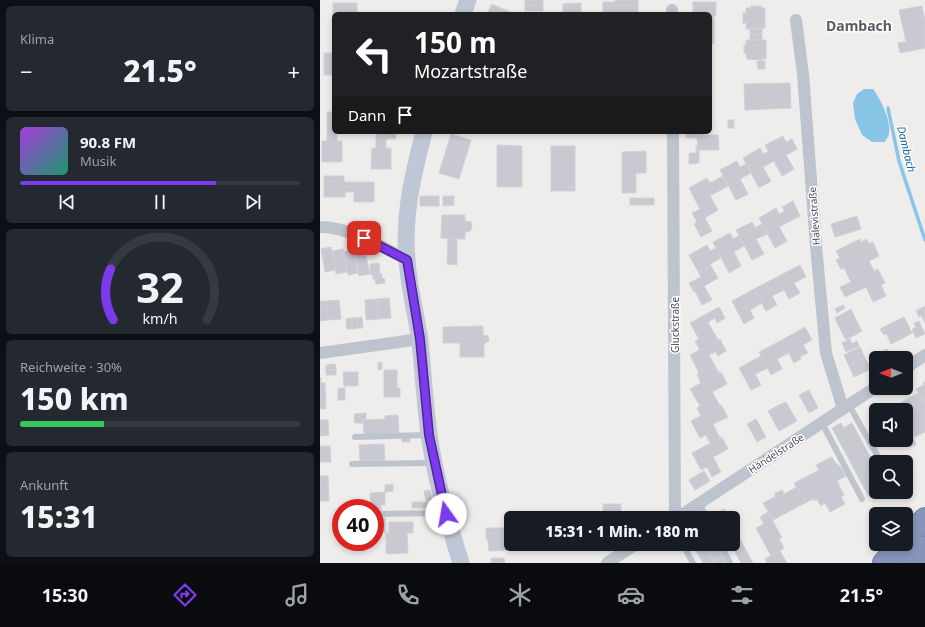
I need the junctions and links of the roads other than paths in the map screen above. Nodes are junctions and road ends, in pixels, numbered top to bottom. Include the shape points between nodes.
1 (468, 0) edge
2 (464, 12) edge
3 (796, 20) dead end
4 (423, 134) edge
5 (673, 134) edge
6 (320, 227) edge
7 (407, 260) junction
8 (420, 339) junction
9 (320, 353) edge
10 (925, 355) edge
11 (913, 363) edge
12 (869, 392) edge
13 (846, 407) junction
14 (822, 423) junction
15 (429, 435) junction
16 (355, 437) dead end
17 (877, 455) edge
18 (435, 463) junction
19 (352, 464) dead end
20 (862, 499) dead end
21 (700, 503) junction
22 (676, 511) edge
23 (687, 511) edge
24 (704, 511) edge
25 (384, 514) edge
26 (446, 514) junction
27 (925, 519) edge
28 (913, 532) edge
29 (925, 548) edge
30 (627, 551) edge
31 (686, 551) edge
32 (724, 551) edge
33 (895, 551) edge
34 (614, 561) edge
35 (461, 563) edge
36 (693, 563) edge
37 (730, 563) edge
38 (884, 563) edge
39 (911, 563) edge

1 - 2 street
3 - 13 street, Halevistraße via 803,74 826,353
4 - 7 street via 409,195 406,222
5 - 22 street, Gluckstraße
6 - 7 street via 330,227 364,238
7 - 8 street
8 - 9 street
8 - 15 street
10 - 11 street
12 - 13 street, Händelstraße
13 - 14 street, Händelstraße
13 - 17 lane
14 - 20 lane
14 - 21 street, Händelstraße
15 - 16 lane
15 - 18 street
18 - 19 lane
18 - 26 street
21 - 23 street, Händelstraße
21 - 24 lane
25 - 26 lane
26 - 35 street
27 - 28 highway
29 - 39 highway
30 - 34 street
31 - 36 lane
32 - 37 lane
33 - 38 highway

